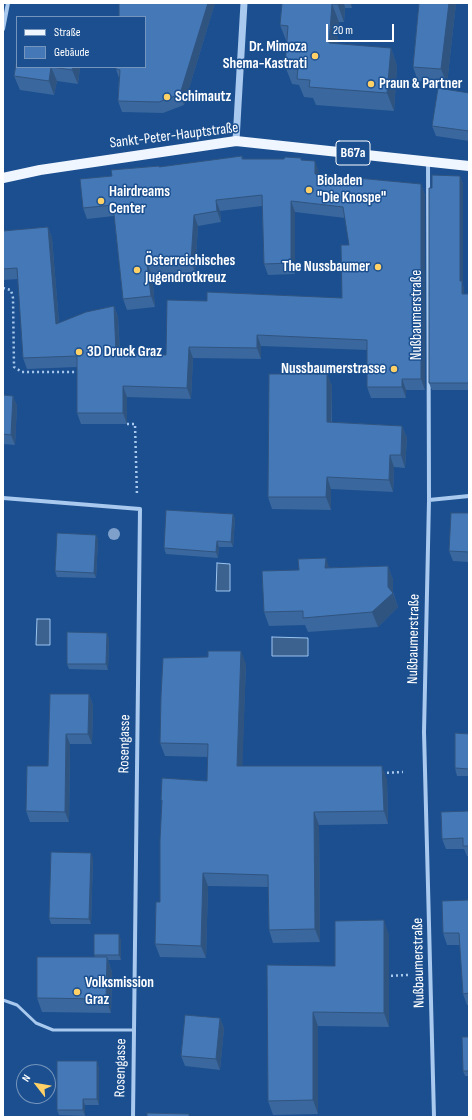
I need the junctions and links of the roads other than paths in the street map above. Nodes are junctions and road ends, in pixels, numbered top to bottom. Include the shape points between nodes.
1 (8, 3) edge
2 (244, 3) edge
3 (3, 29) edge
4 (236, 141) junction
5 (428, 161) junction
6 (469, 166) edge
7 (3, 178) edge
8 (469, 496) edge
9 (3, 498) edge
10 (429, 500) junction
11 (3, 1000) edge
12 (134, 1030) junction
13 (133, 1117) edge
14 (434, 1117) edge

1 - 3 street
2 - 4 street
4 - 5 main road, Sankt-Peter-Hauptstraße / B67a
4 - 7 main road, Sankt-Peter-Hauptstraße / B67a via 40,170
5 - 6 main road, Sankt-Peter-Hauptstraße / B67a
5 - 10 street, Nußbaumerstraße
8 - 10 street
9 - 12 street, Rosengasse via 140,509
10 - 14 street, Nußbaumerstraße via 424,732
11 - 12 lane via 17,1005 36,1023 53,1030
12 - 13 street, Rosengasse

